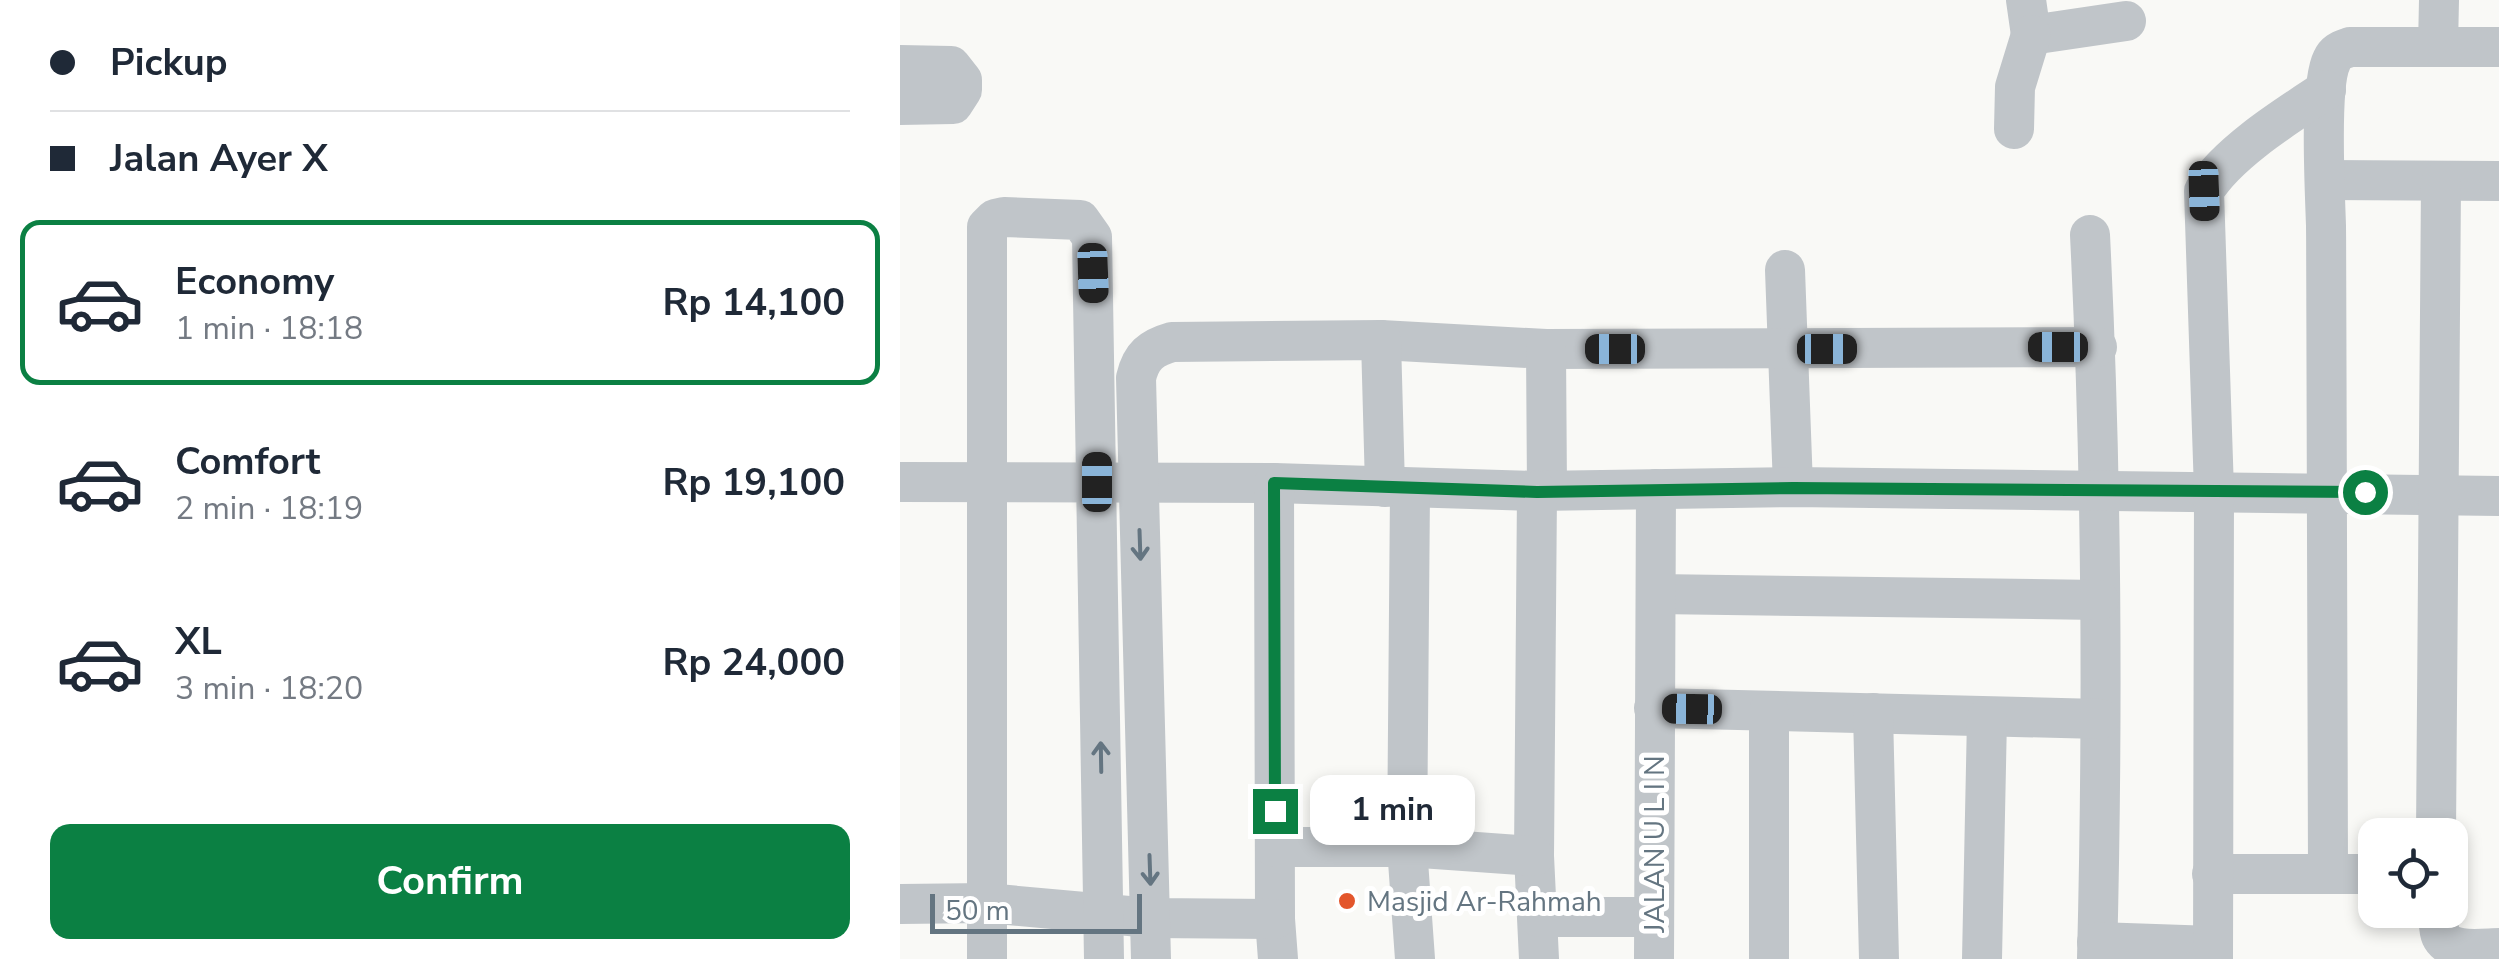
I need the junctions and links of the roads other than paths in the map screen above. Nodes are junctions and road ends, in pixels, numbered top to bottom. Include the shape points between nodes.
1 (2439, 0) edge
2 (2029, 18) edge
3 (2126, 21) dead end
4 (2438, 47) junction
5 (2499, 47) edge
6 (900, 65) edge
7 (2326, 90) junction
8 (900, 105) edge
9 (2014, 129) dead end
10 (2325, 180) junction
11 (2499, 181) edge
12 (2441, 182) junction
13 (2090, 235) dead end
14 (1785, 270) dead end
15 (1382, 340) junction
16 (2097, 346) junction
17 (1546, 349) junction
18 (1788, 349) junction
19 (1136, 378) junction
20 (1096, 380) junction
21 (900, 482) edge
22 (986, 482) junction
23 (1097, 482) junction
24 (1274, 483) junction
25 (1138, 484) junction
26 (1398, 488) junction
27 (1656, 488) junction
28 (1793, 488) junction
29 (2214, 490) junction
30 (1542, 491) junction
31 (2099, 492) junction
32 (2329, 492) junction
33 (2438, 493) junction
34 (2499, 496) edge
35 (1656, 594) junction
36 (2099, 600) junction
37 (1654, 708) junction
38 (1768, 711) junction
39 (1874, 714) junction
40 (1987, 718) junction
41 (2100, 719) junction
42 (2436, 818) edge
43 (1275, 847) junction
44 (1407, 847) junction
45 (1534, 856) junction
46 (2328, 872) junction
47 (2358, 873) edge
48 (2212, 874) junction
49 (986, 903) junction
50 (900, 904) edge
51 (1104, 914) junction
52 (1654, 916) junction
53 (1539, 917) junction
54 (1152, 918) junction
55 (1275, 919) junction
56 (2440, 928) edge
57 (2499, 948) edge
58 (2097, 951) edge
59 (2213, 952) edge
60 (986, 959) edge
61 (1104, 959) edge
62 (1151, 959) edge
63 (1278, 959) edge
64 (1415, 959) edge
65 (1539, 959) edge
66 (1654, 959) edge
67 (1769, 959) edge
68 (1879, 959) edge
69 (1982, 959) edge

1 - 4 street
2 - 3 street
2 - 9 street
4 - 5 street
4 - 7 street via 2350,47 2330,62
6 - 8 street via 951,66 962,80 958,98 947,106
7 - 10 street
7 - 29 street via 2272,127 2204,191
10 - 12 street
10 - 32 street
11 - 12 street
12 - 33 street
13 - 16 street
14 - 18 street
15 - 17 street
15 - 19 street via 1172,342 1146,354
15 - 26 street
16 - 18 street
16 - 31 street
17 - 18 street
17 - 30 street
18 - 28 street
19 - 20 street
19 - 25 street
20 - 22 street via 1088,227 1080,220 990,222
20 - 23 street
21 - 22 street
22 - 23 street
22 - 49 street
23 - 25 street
51 -> 23 street
24 - 25 street
24 - 26 street
24 - 43 street
25 -> 54 street
26 - 30 street
26 - 44 street
27 - 28 street
27 - 30 street
27 - 35 street, JALAN U L I N
28 - 31 street
29 - 31 street
29 - 32 street
29 - 48 street
30 - 45 street
31 - 36 street
32 - 33 street
32 - 46 street
33 - 34 street
33 - 42 street
35 - 36 street
35 - 37 street, JALAN U L I N
36 - 41 street
37 - 38 street
37 - 52 street, JALAN U L I N
38 - 39 street
38 - 67 street
39 - 40 street
39 - 68 street
40 - 41 street
40 - 69 street
41 - 58 street
43 - 44 street
43 - 55 street
44 - 45 street
44 - 64 street
45 - 53 street
46 - 47 street
46 - 48 street
48 - 59 street
49 - 50 street
49 - 51 street
49 - 60 street
51 - 54 street
51 - 61 street
52 - 53 street
52 - 66 street, JALAN U L I N
53 - 65 street
54 - 55 street
54 - 62 street
55 - 63 street
56 - 57 street via 2446,942 2466,949
58 - 59 street

